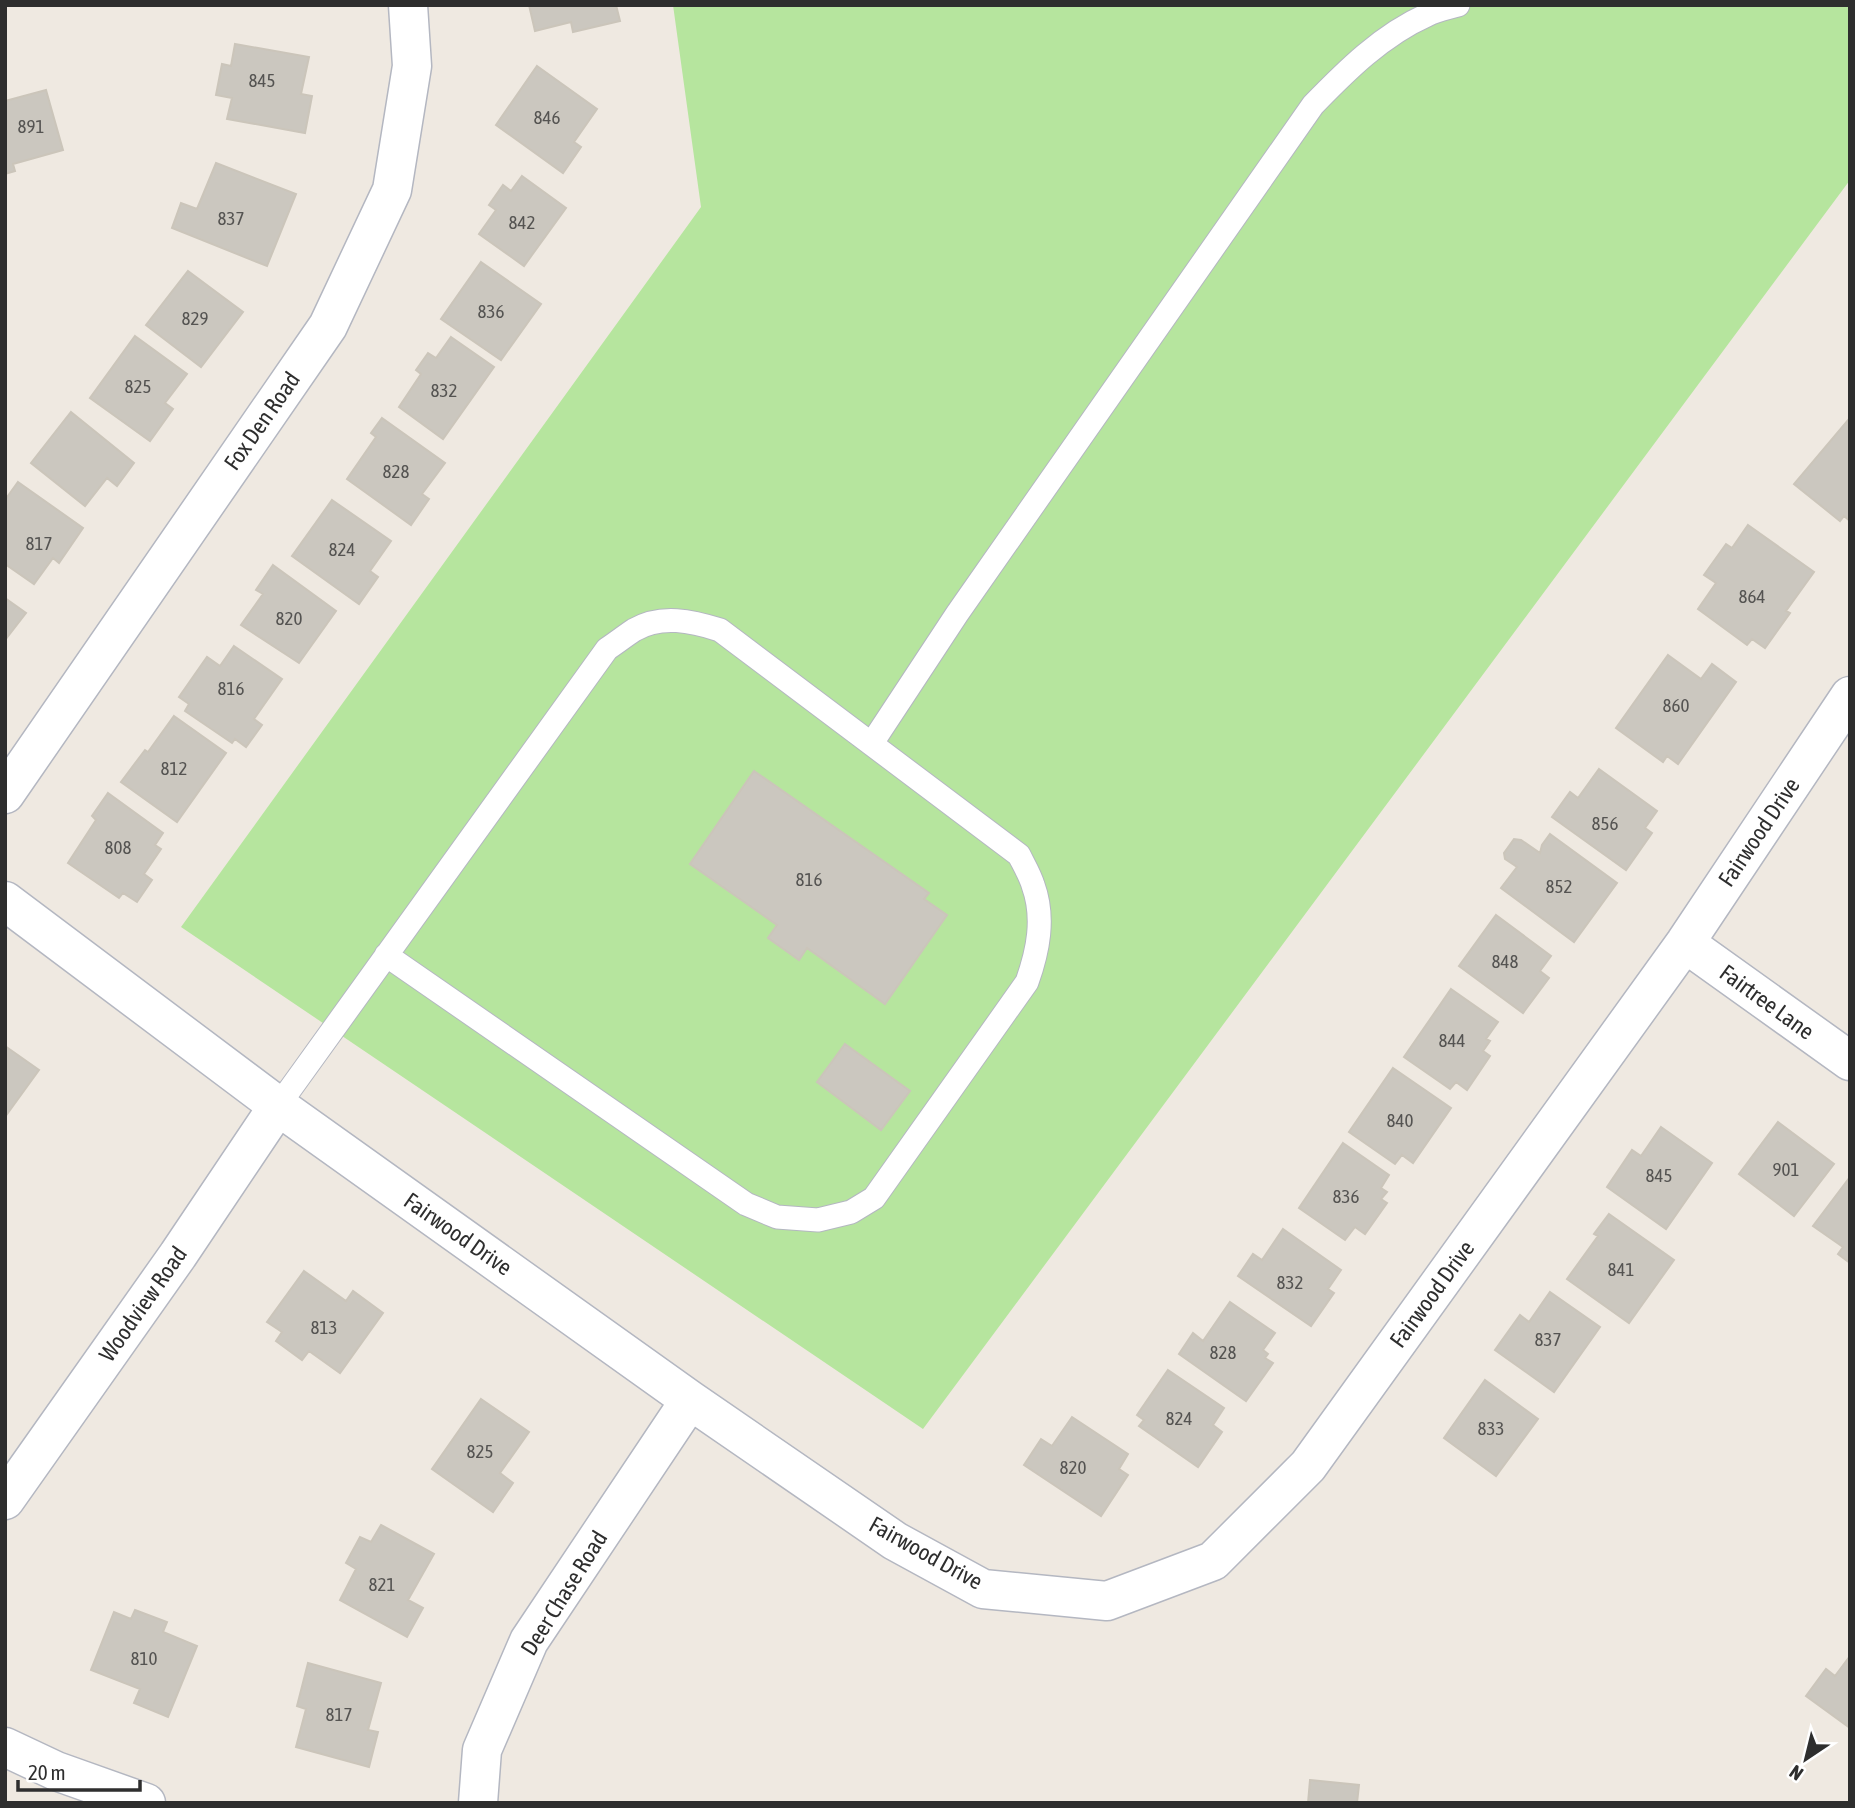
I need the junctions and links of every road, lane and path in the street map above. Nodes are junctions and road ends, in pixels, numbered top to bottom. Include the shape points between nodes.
1 (408, 5) edge
2 (1458, 5) edge
3 (1850, 696) edge
4 (872, 743) junction
5 (5, 794) edge
6 (5, 901) edge
7 (1685, 943) junction
8 (386, 955) junction
9 (1850, 1061) edge
10 (278, 1106) junction
11 (690, 1400) junction
12 (5, 1500) edge
13 (5, 1747) edge
14 (146, 1803) edge
15 (478, 1803) edge

1 - 5 street, Fox Den Road via 412,66 392,190 328,327
2 - 4 lane via 1428,14 1398,31 1352,65 1312,105
3 - 7 street, Fairwood Drive
4 - 8 lane via 720,630 690,621 660,621 636,628 607,649
4 - 8 lane via 1019,855 1034,886 1040,921 1027,982 874,1198 851,1212 818,1220 777,1217 746,1204
6 - 10 street, Fairwood Drive
7 - 9 street, Fairtree Lane
7 - 11 street, Fairwood Drive via 1308,1466 1213,1561 1107,1601 983,1589 895,1541
8 - 10 lane
10 - 11 street, Fairwood Drive
10 - 12 street, Woodview Road
11 - 15 street, Deer Chase Road via 529,1641 482,1750
13 - 14 street

